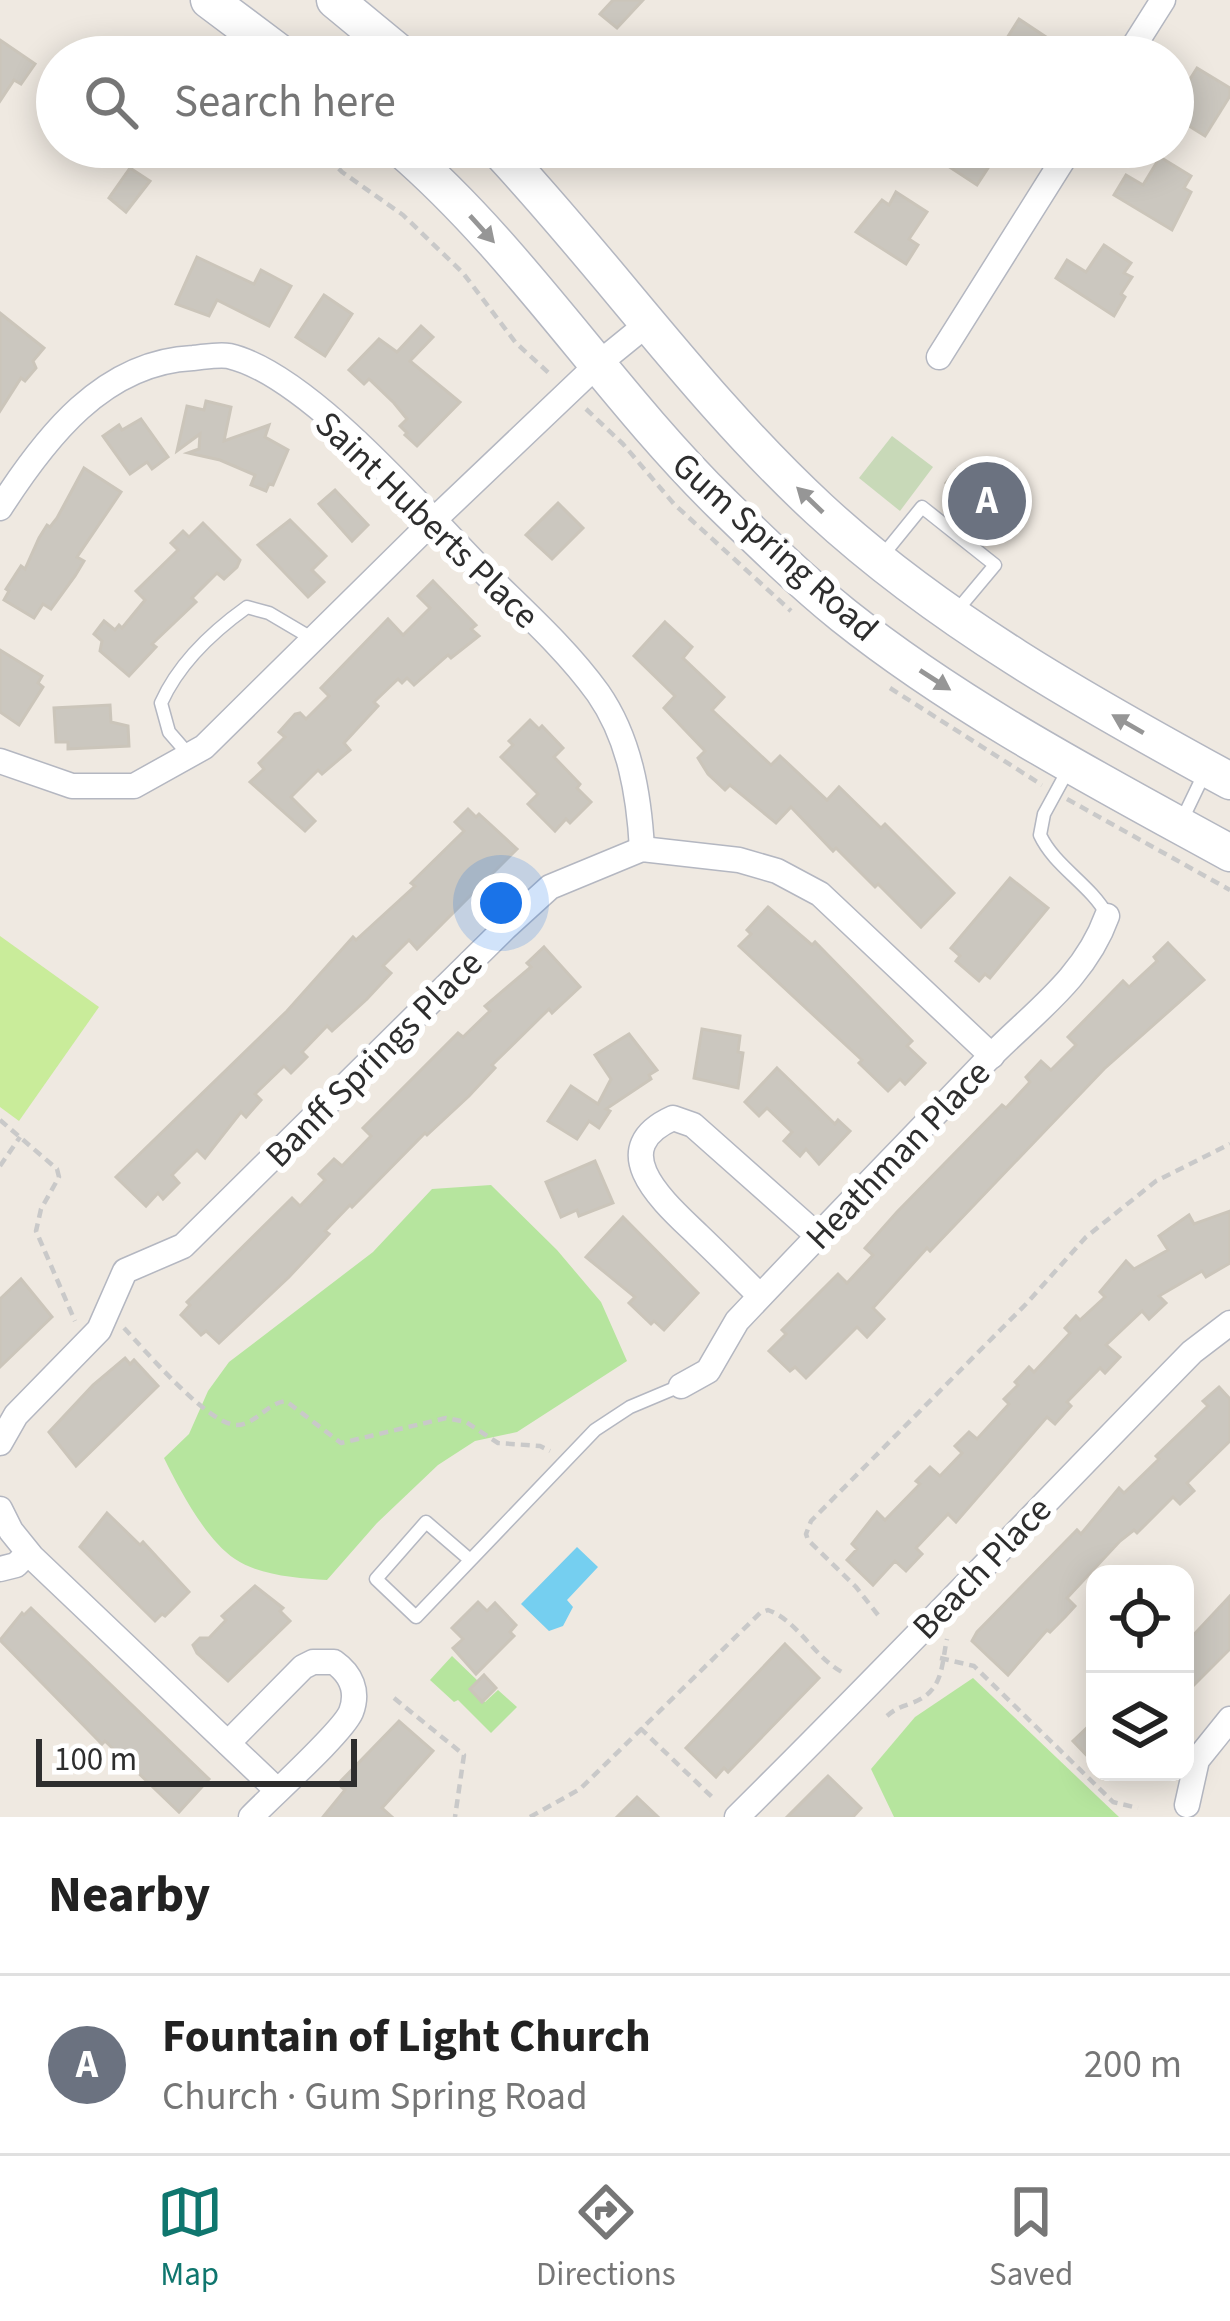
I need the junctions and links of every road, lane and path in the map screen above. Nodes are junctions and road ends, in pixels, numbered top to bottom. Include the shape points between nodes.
1 (209, 0) edge
2 (335, 0) edge
3 (1163, 0) edge
4 (256, 36) edge
5 (379, 36) edge
6 (1140, 36) edge
7 (338, 168) edge
8 (421, 168) edge
9 (514, 168) edge
10 (1058, 168) edge
11 (646, 325) junction
12 (939, 357) dead end
13 (598, 364) junction
14 (551, 375) dead end
15 (584, 404) dead end
16 (674, 504) dead end
17 (0, 508) edge
18 (434, 520) junction
19 (879, 560) junction
20 (954, 615) junction
21 (313, 639) junction
22 (189, 755) junction
23 (0, 761) edge
24 (1072, 764) junction
25 (1218, 775) edge
26 (1179, 825) junction
27 (642, 849) junction
28 (1230, 854) edge
29 (1107, 916) joint
30 (992, 1056) junction
31 (0, 1120) edge
32 (20, 1137) junction
33 (1230, 1144) edge
34 (0, 1166) edge
35 (818, 1236) junction
36 (760, 1296) junction
37 (108, 1310) junction
38 (1230, 1323) edge
39 (85, 1331) junction
40 (681, 1386) joint
41 (0, 1443) edge
42 (563, 1463) junction
43 (0, 1509) edge
44 (28, 1553) junction
45 (469, 1559) junction
46 (0, 1569) edge
47 (878, 1615) dead end
48 (952, 1631) dead end
49 (942, 1658) junction
50 (850, 1675) dead end
51 (394, 1699) dead end
52 (887, 1717) dead end
53 (1230, 1719) edge
54 (640, 1728) junction
55 (227, 1743) junction
56 (277, 1790) junction
57 (712, 1797) dead end
58 (1187, 1805) dead end
59 (1138, 1808) dead end
60 (251, 1817) edge
61 (455, 1817) edge
62 (530, 1817) edge
63 (736, 1817) edge

1 - 4 main road
2 - 5 main road
3 - 6 street
7 - 14 path via 463,273 516,344
8 -> 13 main road, Gum Spring Road
9 - 11 main road, Gum Spring Road
10 - 12 street
11 - 13 street
19 -> 11 main road, Gum Spring Road via 767,458
13 - 18 street
13 -> 24 main road, Gum Spring Road via 720,502 843,614
15 - 16 path
17 - 18 street, Saint Huberts Place via 52,436 129,371 175,358 229,356 339,424
18 - 21 street
18 - 27 street, Saint Huberts Place via 600,695 639,797
19 - 20 main road, Gum Spring Road
19 - 20 lane via 922,507 995,565
25 -> 20 main road, Gum Spring Road
21 - 22 street
21 - 22 lane via 247,608 227,621 172,678 161,704 169,732
22 - 23 street via 134,786 72,786
24 - 26 main road, Gum Spring Road
24 - 29 lane via 1040,835
25 - 26 lane
26 - 28 main road, Gum Spring Road
27 - 30 street, Banff Springs Place via 739,860 820,894
27 - 37 street, Banff Springs Place via 550,887 183,1246 125,1271
29 - 30 street, Heathman Place via 1072,978
30 - 35 street, Heathman Place
31 - 32 path
32 - 34 path
32 - 39 path via 57,1169 36,1231 68,1311
33 - 47 path via 1156,1180 1086,1237 811,1521 808,1540
35 - 36 street, Heathman Place
35 - 36 street via 693,1125 673,1118 653,1127 640,1166 654,1192
36 - 40 street, Heathman Place via 729,1329 708,1371
37 - 39 street, Banff Springs Place
37 - 42 path via 229,1424 286,1401 341,1444 446,1418 498,1443 540,1446
38 - 63 street, Beach Place via 1192,1352
39 - 41 street, Banff Springs Place
40 - 42 lane via 611,1418
42 - 45 lane
43 - 44 street
44 - 46 street
44 - 55 street
45 - 45 lane via 416,1616 376,1580 427,1522
48 - 49 path
49 - 52 path via 942,1677 930,1694
49 - 59 path via 974,1666 1113,1802
50 - 54 path via 768,1610
51 - 61 path via 464,1755
53 - 58 street via 1197,1760
54 - 57 path
54 - 62 path via 568,1798
55 - 56 street
55 - 56 street via 302,1667 323,1660 342,1667 353,1684 347,1719
56 - 60 street

